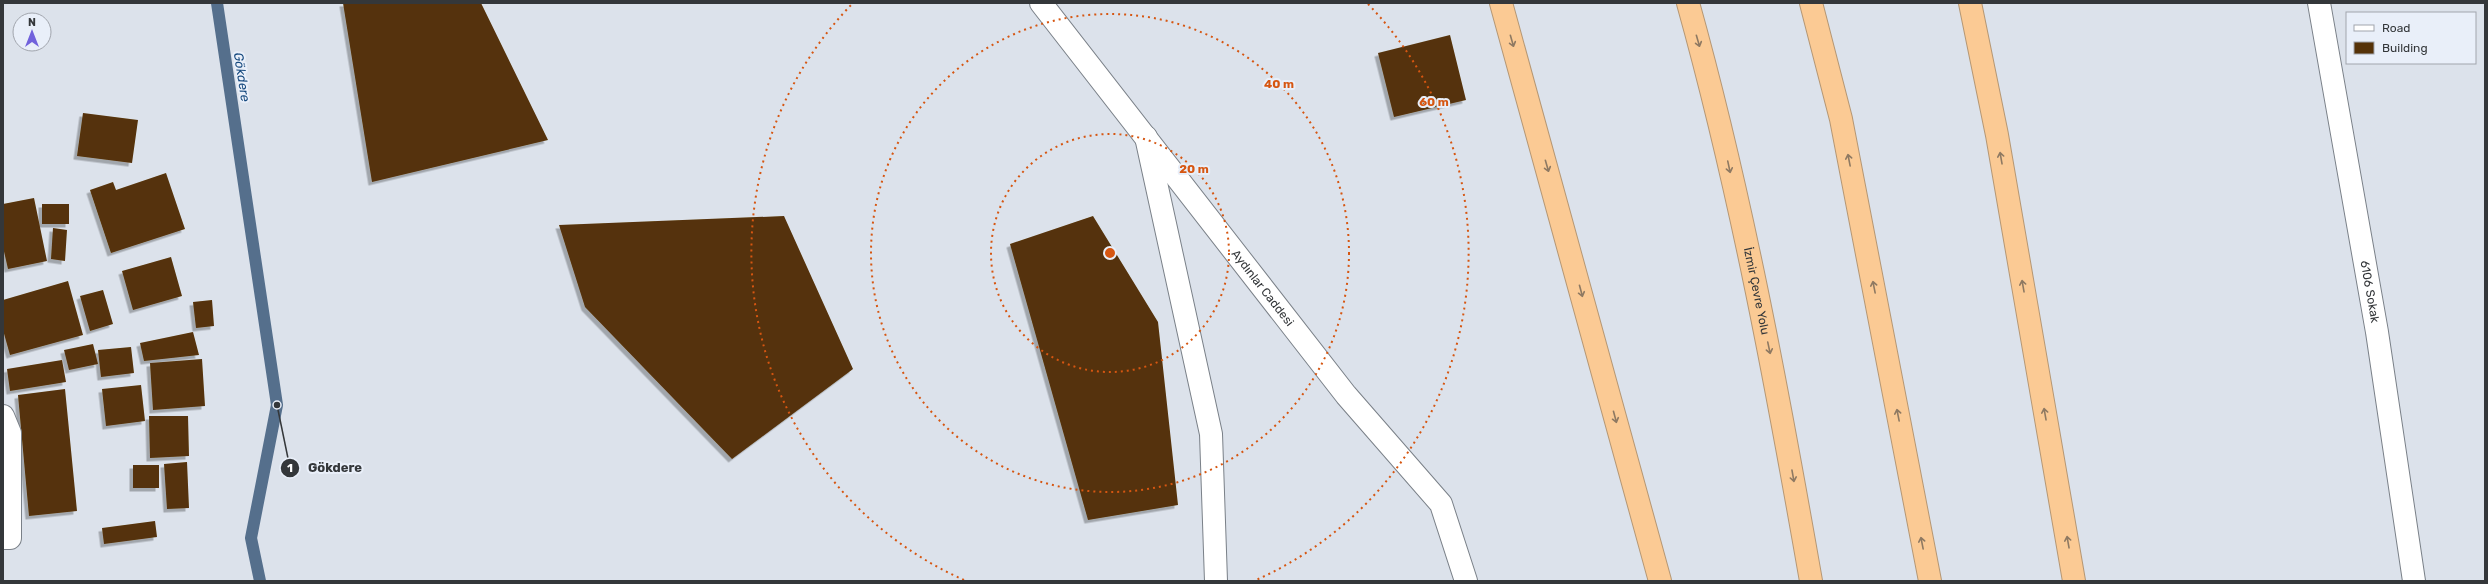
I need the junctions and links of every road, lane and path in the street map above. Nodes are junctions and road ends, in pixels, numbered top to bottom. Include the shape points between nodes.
1 (1041, 3) edge
2 (1501, 3) edge
3 (1688, 3) edge
4 (1811, 3) edge
5 (1970, 3) edge
6 (2319, 3) edge
7 (1146, 137) junction
8 (3, 416) edge
9 (3, 538) edge
10 (1216, 581) edge
11 (1466, 581) edge
12 (1660, 581) edge
13 (1811, 581) edge
14 (1930, 581) edge
15 (2074, 581) edge
16 (2414, 581) edge

1 - 7 street, Aydınlar Caddesi
2 -> 12 highway
3 -> 13 highway, İzmir Çevre Yolu via 1714,96 1775,375
14 -> 4 highway via 1841,119
15 -> 5 highway via 1997,135
6 - 16 street, 6106 Sokak via 2378,332
7 - 10 street via 1211,434
7 - 11 street, Aydınlar Caddesi via 1346,395 1441,504
8 - 9 street via 10,433 10,538

